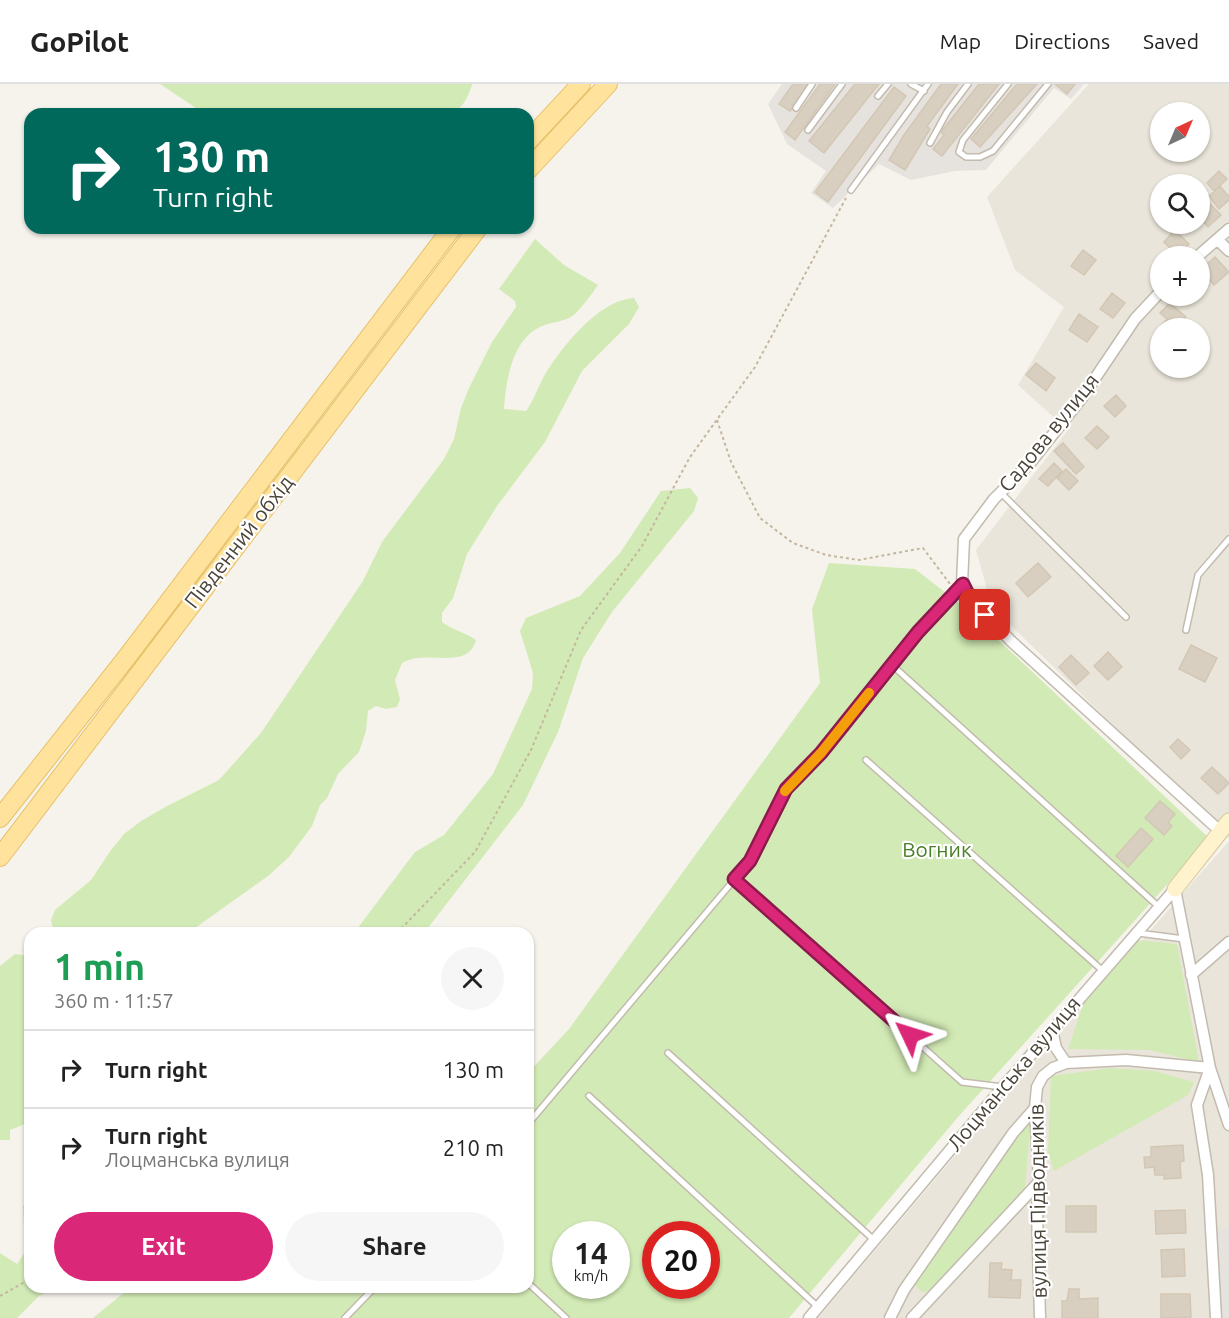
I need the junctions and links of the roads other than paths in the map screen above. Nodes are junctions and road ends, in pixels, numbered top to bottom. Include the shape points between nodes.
1 (581, 84) edge
2 (608, 84) edge
3 (812, 84) edge
4 (842, 84) edge
5 (888, 84) edge
6 (911, 84) edge
7 (928, 84) edge
8 (968, 84) edge
9 (1008, 84) edge
10 (1048, 84) edge
11 (924, 91) junction
12 (878, 96) dead end
13 (796, 108) dead end
14 (808, 130) dead end
15 (534, 135) edge
16 (930, 143) dead end
17 (534, 164) edge
18 (851, 190) road end
19 (1229, 229) edge
20 (447, 234) edge
21 (473, 234) edge
22 (1218, 240) junction
23 (1210, 246) edge
24 (1229, 252) edge
25 (1150, 303) edge
26 (1001, 492) junction
27 (1229, 539) edge
28 (959, 588) junction
29 (1126, 617) dead end
30 (1186, 630) dead end
31 (892, 665) junction
32 (866, 760) dead end
33 (0, 818) edge
34 (1225, 826) edge
35 (0, 857) edge
36 (734, 879) junction
37 (1175, 889) junction
38 (1159, 907) junction
39 (1137, 932) junction
40 (1184, 939) junction
41 (1229, 942) edge
42 (1103, 971) junction
43 (1191, 975) junction
44 (1052, 1030) junction
45 (668, 1053) dead end
46 (1066, 1063) junction
47 (1210, 1068) junction
48 (1003, 1087) junction
49 (589, 1096) dead end
50 (1035, 1108) junction
51 (534, 1117) edge
52 (1229, 1125) edge
53 (1039, 1182) junction
54 (874, 1240) junction
55 (534, 1289) edge
56 (369, 1293) edge
57 (818, 1307) junction
58 (345, 1318) edge
59 (566, 1318) edge
60 (809, 1318) edge
61 (890, 1318) edge
62 (912, 1318) edge
63 (1040, 1318) edge
64 (1216, 1318) edge

1 - 15 main road
2 - 17 main road
3 - 13 lane
4 - 14 lane
5 - 12 lane
6 - 11 lane
7 - 11 lane
8 - 16 lane
9 - 10 lane via 963,140 959,152 966,157 980,157 993,151
11 - 18 lane
19 - 22 street
20 - 33 main road, Південний обхід
21 - 35 main road, Південний обхід
22 - 23 street
22 - 24 street
25 - 26 street, Садова вулиця via 1066,418
26 - 28 street, Садова вулиця via 964,539
26 - 29 lane
27 - 30 lane via 1198,575
28 - 31 lane
28 - 34 street, Лоцманська вулиця via 1011,641
31 - 36 lane via 821,753 786,789 750,861
31 - 38 lane
32 - 42 lane
34 - 37 street, Лоцманська вулиця
36 - 48 lane via 962,1082
36 - 51 lane
37 - 38 street, Лоцманська вулиця
37 - 40 street
38 - 39 street, Лоцманська вулиця
39 - 40 lane
39 - 42 street, Лоцманська вулиця
40 - 43 street
41 - 43 street
42 - 44 street, Лоцманська вулиця
43 - 47 street
44 - 46 street via 1056,1048
44 - 48 street, Лоцманська вулиця
45 - 54 lane
46 - 47 street via 1126,1060
46 - 50 street, вулиця Підводників via 1043,1076
47 - 52 street
47 - 64 street via 1197,1105 1208,1175
48 - 54 street, Лоцманська вулиця
49 - 57 lane
50 - 53 street, вулиця Підводників
50 - 61 street via 1012,1133 904,1290
53 - 62 street
53 - 63 street, вулиця Підводників
54 - 57 street, Лоцманська вулиця
55 - 59 lane
56 - 58 lane
57 - 60 street, Лоцманська вулиця

